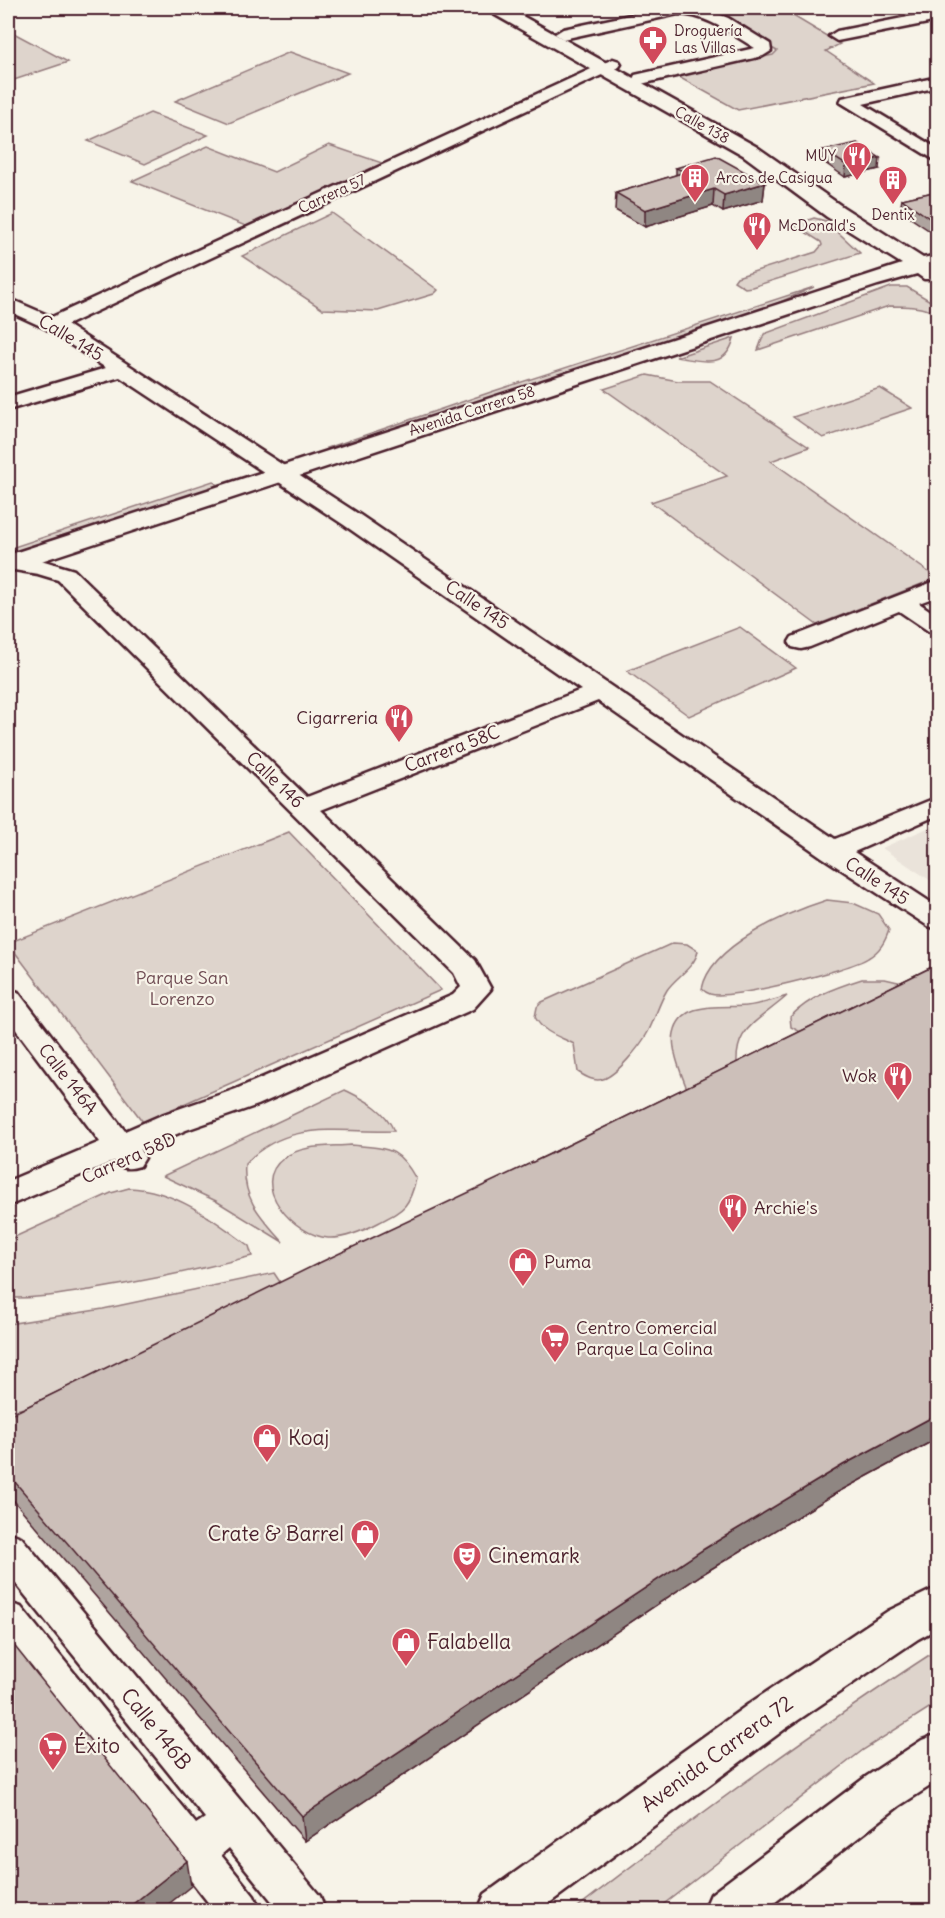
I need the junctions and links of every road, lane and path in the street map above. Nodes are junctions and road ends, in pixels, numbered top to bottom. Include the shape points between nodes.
1 (496, 8) edge
2 (518, 8) edge
3 (692, 9) edge
4 (938, 16) edge
5 (563, 34) junction
6 (837, 36) dead end
7 (607, 67) junction
8 (640, 79) junction
9 (938, 82) edge
10 (937, 156) edge
11 (938, 244) edge
12 (924, 264) edge
13 (8, 304) edge
14 (52, 324) junction
15 (122, 370) junction
16 (8, 405) edge
17 (269, 467) junction
18 (79, 540) junction
19 (9, 556) edge
20 (66, 575) junction
21 (938, 587) edge
22 (902, 602) junction
23 (938, 627) edge
24 (801, 642) dead end
25 (601, 691) junction
26 (938, 805) edge
27 (303, 808) junction
28 (832, 851) junction
29 (938, 920) edge
30 (477, 989) joint
31 (8, 999) edge
32 (125, 1152) junction
33 (8, 1194) edge
34 (8, 1212) edge
35 (8, 1548) edge
36 (938, 1606) edge
37 (8, 1619) edge
38 (938, 1755) edge
39 (232, 1822) junction
40 (193, 1851) junction
41 (239, 1911) edge
42 (305, 1911) edge
43 (502, 1911) edge
44 (728, 1911) edge

1 - 7 main road, Calle 138
2 - 5 main road, Calle 138
3 - 5 street
3 - 8 street via 764,47 763,51
4 - 6 street
5 - 7 main road, Calle 138
7 - 8 main road, Calle 138
7 - 12 main road, Calle 138 via 750,151 835,212
7 - 14 street, Carrera 57
8 - 12 main road, Calle 138 via 782,161
9 - 10 street via 848,102
11 - 12 main road, Avenida Carrera 58
12 - 17 main road, Avenida Carrera 58
13 - 14 street, Calle 145
14 - 15 street, Calle 145
15 - 16 street
15 - 17 street, Calle 145
17 - 18 main road, Avenida Carrera 58
17 - 19 main road, Avenida Carrera 58
17 - 25 street, Calle 145
18 - 19 main road, Avenida Carrera 58
18 - 20 street via 65,557
19 - 20 street, Calle 146
20 - 27 street, Calle 146
21 - 22 street
22 - 23 street
22 - 24 street
25 - 27 street, Carrera 58C
25 - 28 street, Calle 145
26 - 28 street
27 - 30 street, Calle 146 via 465,967
28 - 29 street, Calle 145
30 - 32 street, Carrera 58D via 463,1002 247,1097 183,1134
31 - 32 street, Calle 146A
32 - 33 street, Carrera 58D
32 - 34 street, Carrera 58D
35 - 39 street, Calle 146B
36 - 43 main road, Avenida Carrera 72 via 903,1625 770,1715
37 - 40 street
38 - 44 main road via 883,1791
39 - 40 street
39 - 42 street, Calle 146B
40 - 41 street

